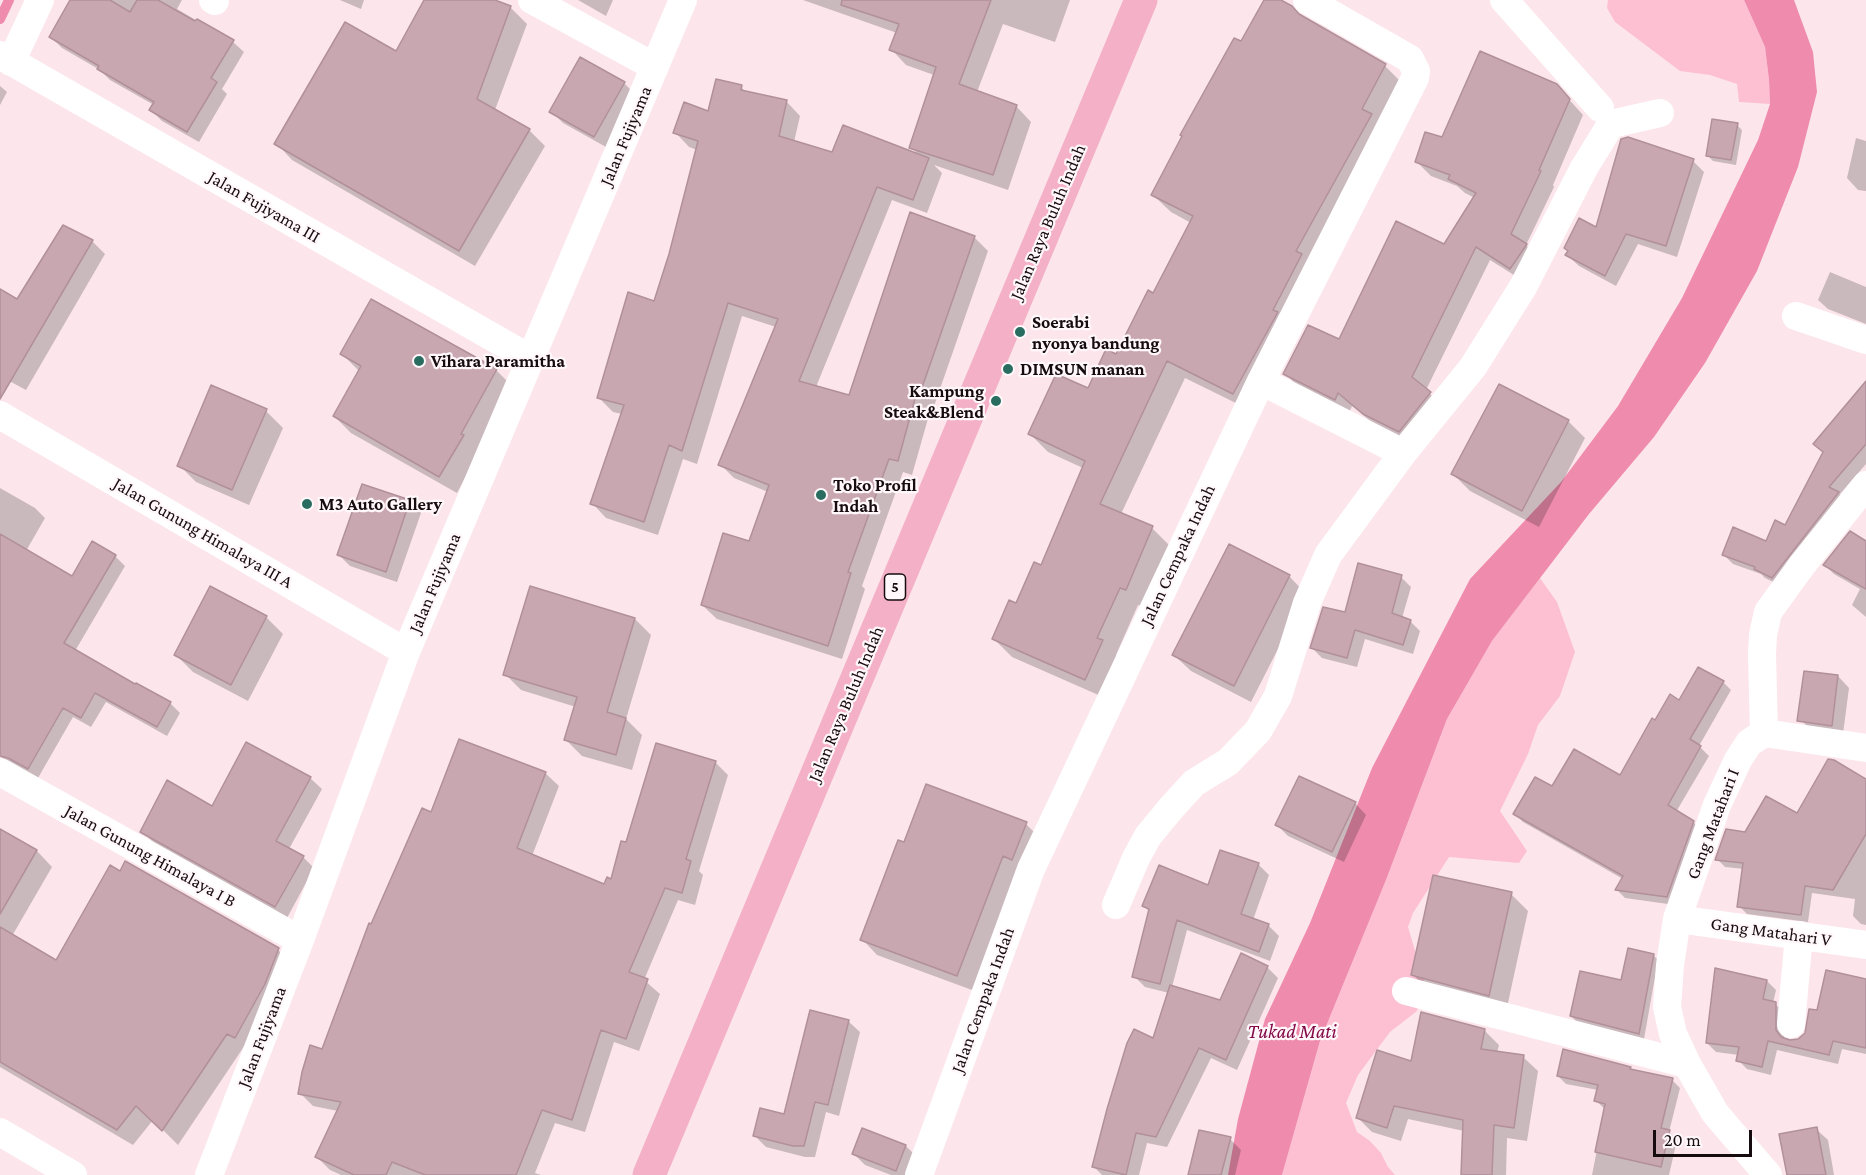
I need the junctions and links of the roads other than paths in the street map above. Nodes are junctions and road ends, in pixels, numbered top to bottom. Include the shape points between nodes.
1 (40, 0) edge
2 (532, 0) edge
3 (683, 0) edge
4 (1141, 0) edge
5 (1307, 0) edge
6 (1504, 0) edge
7 (6, 58) edge
8 (655, 67) junction
9 (1600, 108) dead end
10 (1660, 113) dead end
11 (1797, 316) dead end
12 (1866, 340) edge
13 (529, 358) junction
14 (1260, 381) junction
15 (0, 415) edge
16 (1403, 453) junction
17 (1866, 484) edge
18 (406, 652) junction
19 (1764, 733) junction
20 (1866, 748) edge
21 (0, 772) edge
22 (1116, 905) dead end
23 (1677, 919) junction
24 (1799, 936) junction
25 (300, 940) junction
26 (1866, 945) edge
27 (1406, 991) dead end
28 (1791, 1024) dead end
29 (1687, 1064) junction
30 (0, 1132) edge
31 (73, 1175) edge
32 (209, 1175) edge
33 (649, 1175) edge
34 (919, 1175) edge
35 (1768, 1175) edge

1 - 7 street
2 - 8 street
3 - 8 street, Jalan Fujiyama
4 - 33 highway, Jalan Raya Buluh Indah / 5
5 - 14 street, Jalan Cempaka Indah via 1410,59 1416,71
6 - 9 street
7 - 13 street, Jalan Fujiyama III
8 - 13 street, Jalan Fujiyama
10 - 16 street via 1611,124 1473,368
11 - 12 street
13 - 18 street, Jalan Fujiyama
14 - 16 street
14 - 34 street, Jalan Cempaka Indah via 1031,869
15 - 18 street, Jalan Gunung Himalaya III A
16 - 22 street via 1320,570 1278,696 1258,732 1228,762 1194,783 1148,836
17 - 19 street via 1768,612 1761,654
18 - 25 street, Jalan Fujiyama
19 - 20 street
19 - 23 street, Gang Matahari I via 1749,743 1717,805
21 - 25 street, Jalan Gunung Himalaya I B
23 - 24 street, Gang Matahari V
23 - 29 street, Gang Matahari I via 1667,1007 1673,1034
24 - 26 street, Gang Matahari V
24 - 28 street
25 - 32 street, Jalan Fujiyama
27 - 29 street
29 - 35 street, Gang Matahari I via 1715,1113
30 - 31 street

